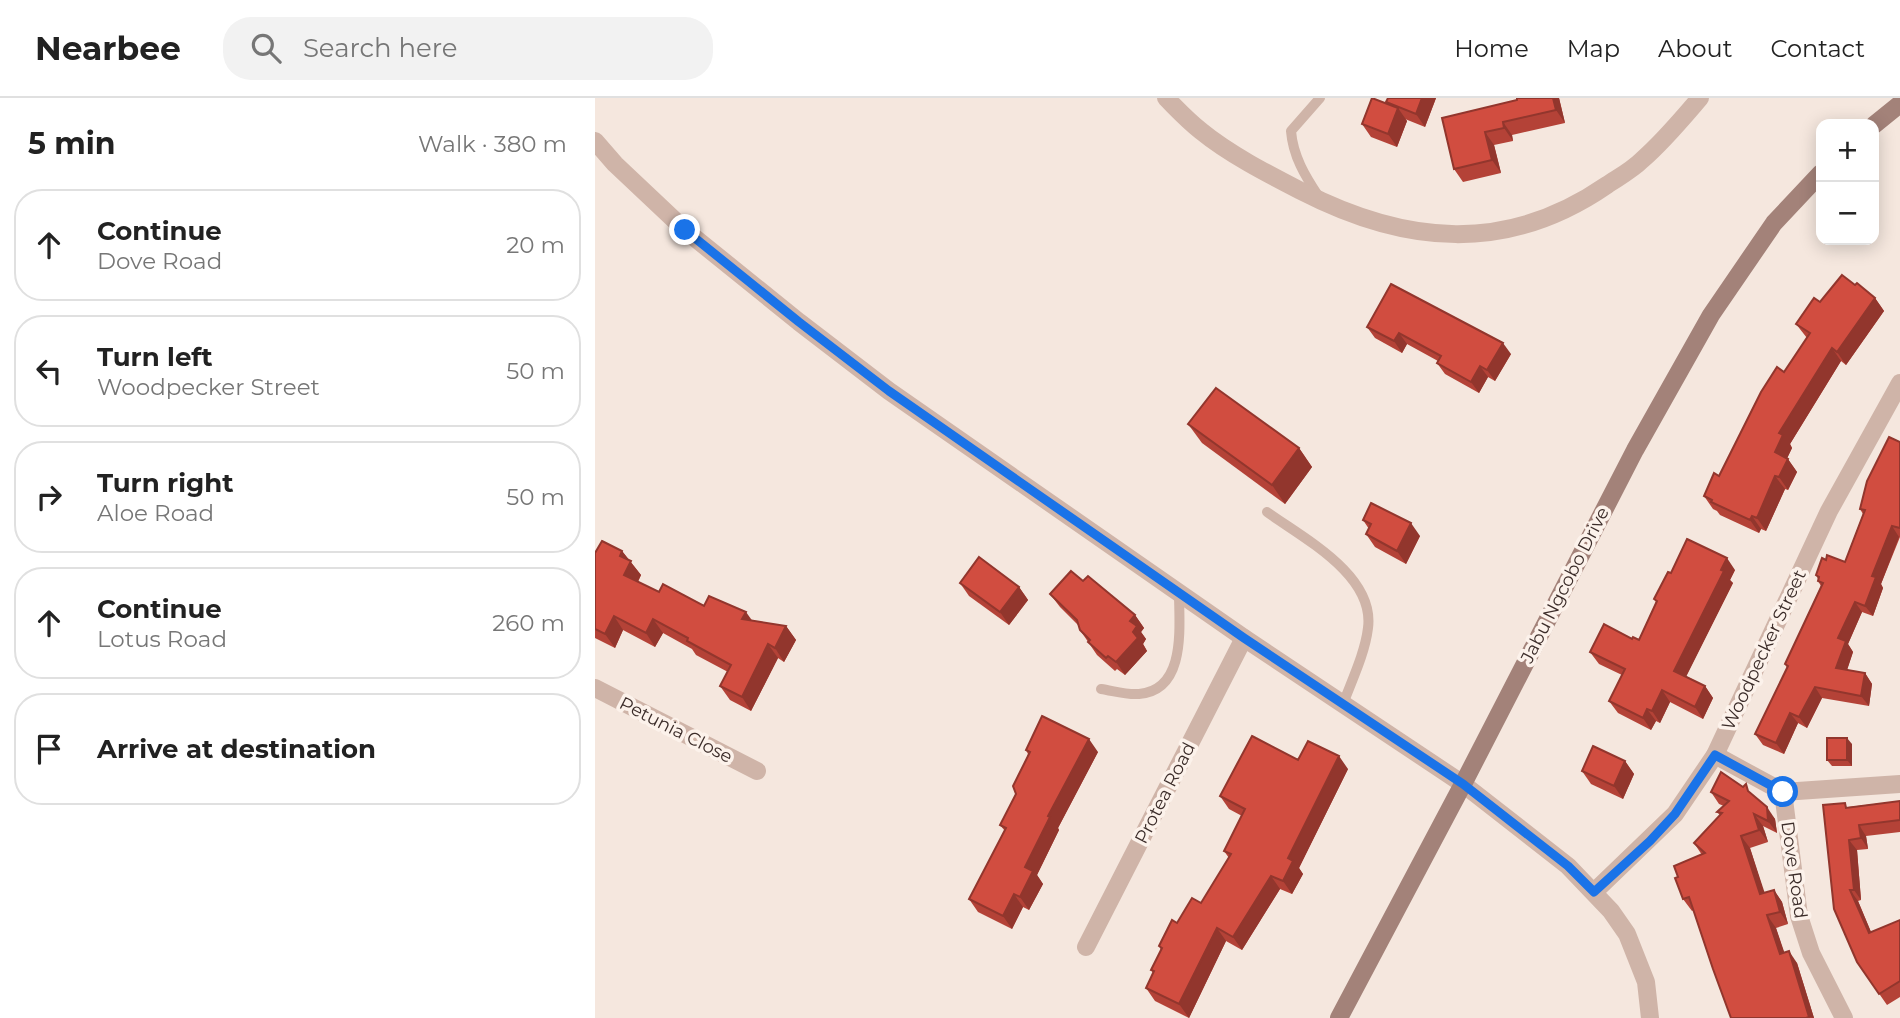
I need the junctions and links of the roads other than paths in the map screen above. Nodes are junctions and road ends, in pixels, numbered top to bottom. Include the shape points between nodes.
1 (1166, 98) edge
2 (1320, 98) edge
3 (1700, 98) edge
4 (1900, 104) edge
5 (1879, 121) edge
6 (595, 141) edge
7 (1816, 178) edge
8 (1322, 202) junction
9 (1900, 383) edge
10 (1267, 512) dead end
11 (1179, 592) junction
12 (1244, 638) junction
13 (595, 688) edge
14 (1101, 688) dead end
15 (1343, 704) junction
16 (1715, 755) junction
17 (757, 772) dead end
18 (1463, 784) junction
19 (1900, 784) edge
20 (1783, 792) junction
21 (1594, 892) junction
22 (1086, 947) dead end
23 (1339, 1018) edge
24 (1650, 1018) edge
25 (1843, 1018) edge

1 - 8 street via 1201,132
2 - 8 lane via 1291,131 1303,173
3 - 8 street via 1641,161 1595,194 1553,216 1515,228 1441,235 1359,217
4 - 5 main road
6 - 11 street via 685,230 799,322 889,391
7 - 18 main road, Jabu Ngcobo Drive via 1774,223 1711,314 1635,450
9 - 16 street, Woodpecker Street via 1841,487
10 - 15 lane via 1344,569 1366,603 1366,637
11 - 12 street
11 - 14 lane via 1177,655 1170,676 1155,690 1142,694
12 - 15 street
12 - 22 street, Protea Road
13 - 17 street, Petunia Close
15 - 18 street
16 - 20 street
16 - 21 street, Woodpecker Street via 1675,814
18 - 21 street via 1568,866
18 - 23 main road, Jabu Ngcobo Drive
19 - 20 street
20 - 25 street, Dove Road via 1799,916 1811,953
21 - 24 street via 1627,934 1638,957

